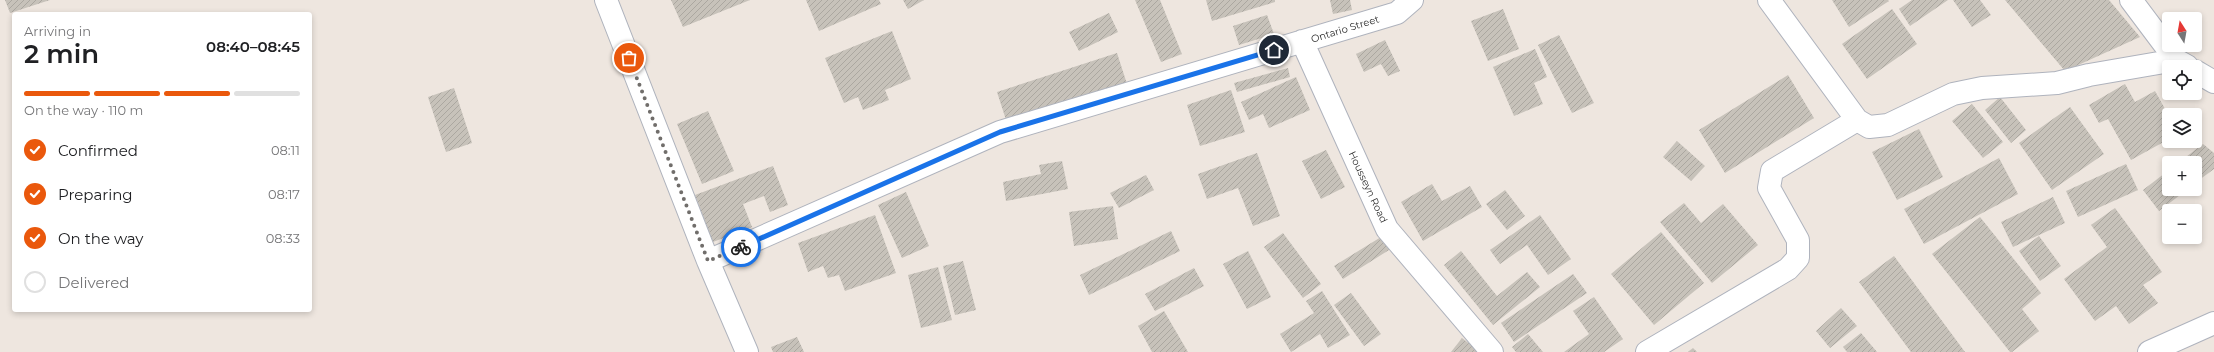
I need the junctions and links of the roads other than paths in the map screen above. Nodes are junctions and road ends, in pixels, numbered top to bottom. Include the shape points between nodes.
1 (606, 0) edge
2 (1769, 0) edge
3 (2131, 0) edge
4 (1405, 6) edge
5 (1302, 41) junction
6 (2180, 60) edge
7 (2162, 66) edge
8 (2202, 75) edge
9 (2214, 82) edge
10 (1857, 120) junction
11 (708, 261) junction
12 (2214, 323) edge
13 (747, 352) edge
14 (1492, 352) edge
15 (1646, 352) edge
16 (2149, 352) edge

1 - 11 street
2 - 10 street
3 - 6 street
4 - 5 street, Ontario Street
5 - 11 street, Ontario Street via 1000,132
5 - 14 street, Housseyn Road via 1388,229
7 - 10 street via 2089,75 2057,83 1982,88 1952,94 1888,125 1869,126
8 - 9 street
10 - 15 street via 1772,171 1769,188 1798,240 1798,258 1788,269
11 - 13 street
12 - 16 street

